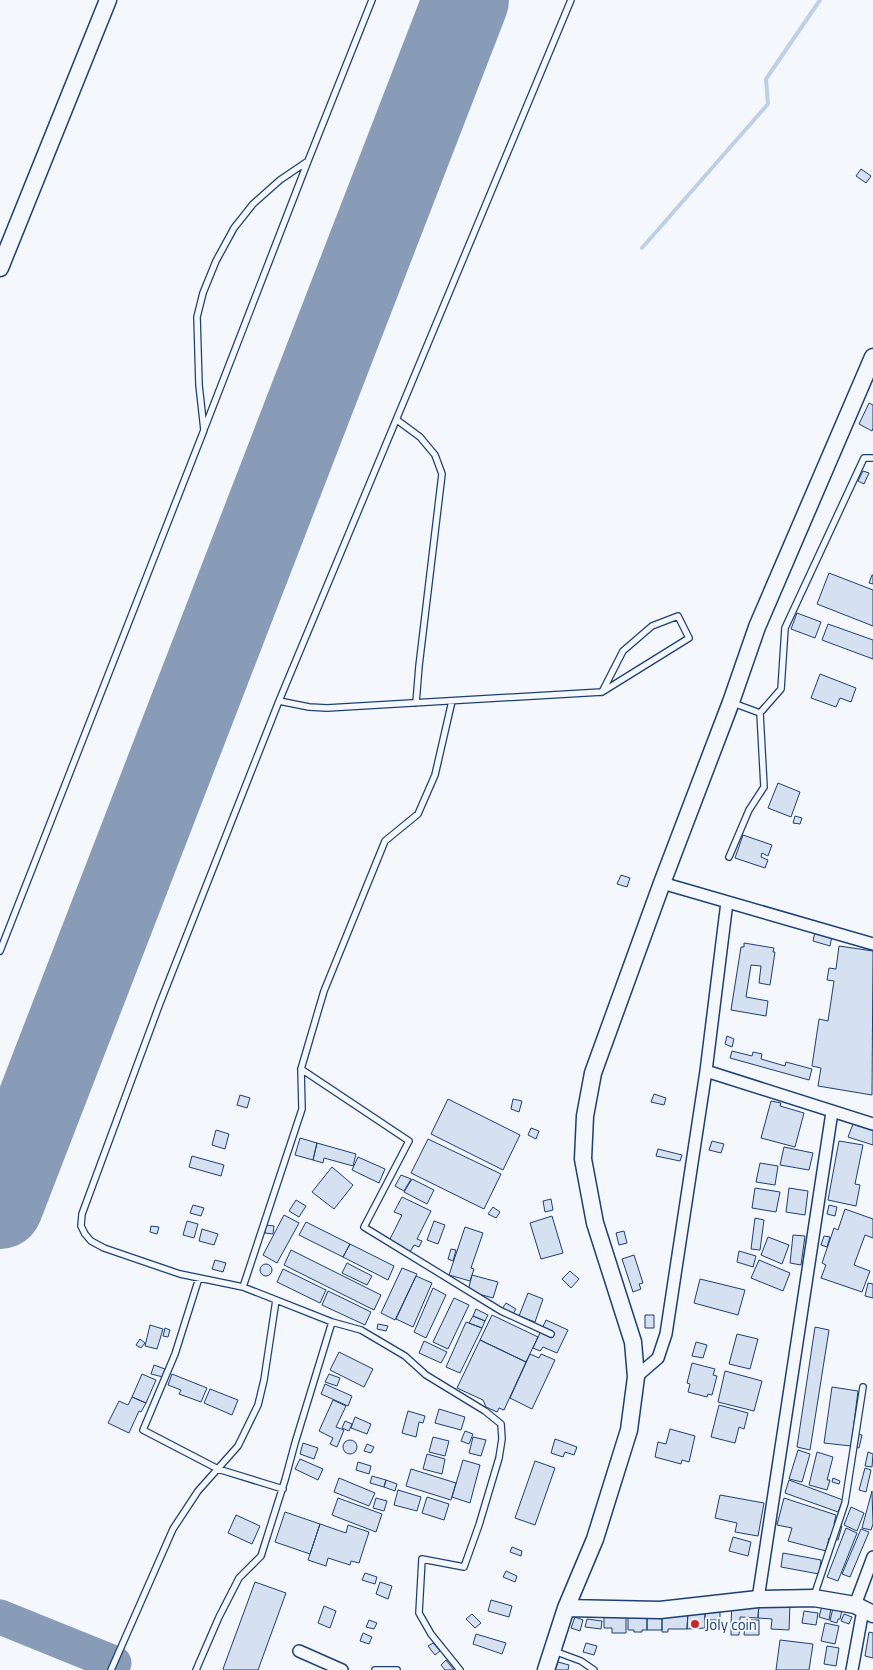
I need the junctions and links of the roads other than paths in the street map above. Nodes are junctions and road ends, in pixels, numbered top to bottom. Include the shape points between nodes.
1 (108, 0) edge
2 (372, 0) edge
3 (571, 0) edge
4 (308, 161) junction
5 (0, 268) edge
6 (873, 356) edge
7 (870, 376) edge
8 (397, 420) junction
9 (204, 430) junction
10 (873, 458) edge
11 (602, 692) junction
12 (279, 701) junction
13 (452, 701) junction
14 (731, 702) junction
15 (416, 703) junction
16 (760, 713) junction
17 (730, 857) dead end
18 (662, 883) junction
19 (727, 902) junction
20 (873, 944) edge
21 (0, 951) edge
22 (301, 1069) junction
23 (706, 1071) junction
24 (832, 1112) junction
25 (873, 1124) edge
26 (199, 1278) junction
27 (243, 1287) junction
28 (276, 1300) junction
29 (332, 1322) junction
30 (551, 1334) dead end
31 (636, 1377) junction
32 (863, 1387) dead end
33 (218, 1469) junction
34 (283, 1489) junction
35 (873, 1557) edge
36 (814, 1598) junction
37 (758, 1599) junction
38 (566, 1608) junction
39 (864, 1610) edge
40 (552, 1650) junction
41 (299, 1651) dead end
42 (111, 1670) edge
43 (196, 1670) edge
44 (342, 1670) edge
45 (375, 1670) edge
46 (397, 1670) edge
47 (460, 1670) edge
48 (546, 1670) edge
49 (594, 1670) edge
50 (852, 1670) edge

1 - 5 street
2 - 4 lane
3 - 8 lane
4 - 9 lane
4 - 9 lane via 253,204 234,228 203,293 197,317
6 - 7 street
7 - 14 street via 757,627
8 - 12 lane
8 - 15 lane via 420,437 435,455 442,474
9 - 21 lane
10 - 16 lane via 864,458 785,628 782,689
11 - 11 lane via 689,638 678,616 652,626 623,652
11 - 13 lane
12 - 15 lane via 327,708
12 - 26 lane via 160,1003 82,1214 81,1226 91,1241
13 - 15 lane
13 - 22 lane via 435,775 418,814 385,841 324,991
14 - 16 lane
14 - 18 street
16 - 17 lane via 764,786 749,810
18 - 19 street
18 - 31 street via 593,1073 583,1159 595,1223 633,1342
19 - 20 street
19 - 23 street
22 - 27 lane via 302,1109
22 - 30 lane via 409,1141 364,1227 500,1312
23 - 24 street
23 - 31 street via 666,1334 658,1358
24 - 25 street
24 - 37 street
26 - 27 lane
26 - 33 lane via 174,1354 143,1430
27 - 28 lane
28 - 29 lane
28 - 33 lane via 258,1405 238,1446
29 - 34 lane
29 - 47 lane via 361,1330 383,1342 500,1424 499,1458 464,1568 422,1559 419,1613 431,1634
31 - 38 street via 628,1430 615,1476 595,1539
32 - 36 lane via 845,1504
33 - 34 lane
33 - 42 lane via 198,1490 173,1529
34 - 43 lane via 261,1556 239,1578
35 - 39 street
36 - 37 street
36 - 39 street
37 - 38 street via 660,1610
38 - 40 street
39 - 50 street
40 - 48 street
40 - 49 lane
41 - 44 street
45 - 46 lane

